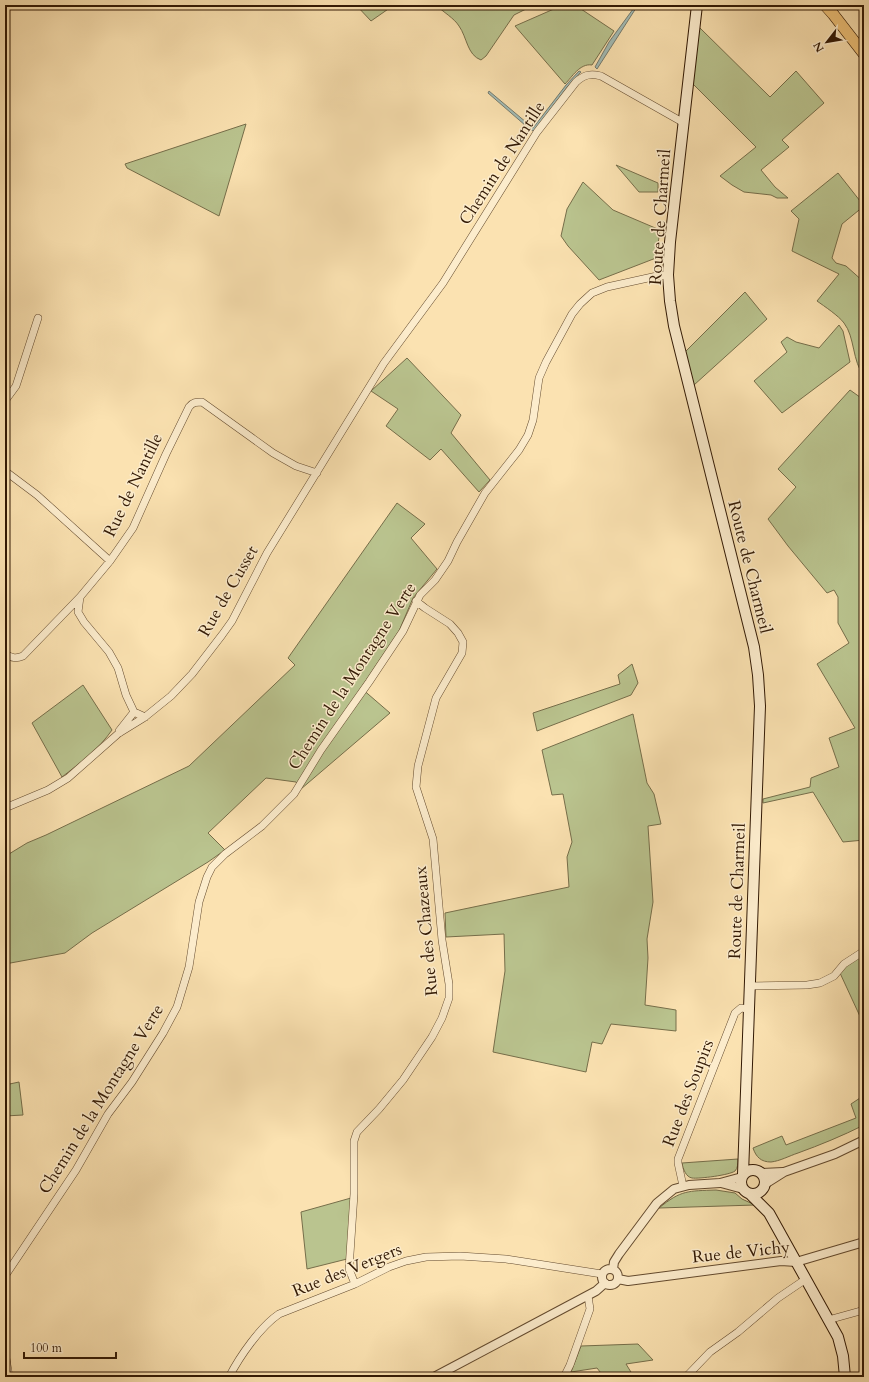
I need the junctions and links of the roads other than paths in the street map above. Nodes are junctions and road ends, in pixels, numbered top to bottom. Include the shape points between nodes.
1 (697, 5) edge
2 (825, 5) edge
3 (864, 54) edge
4 (684, 123) junction
5 (668, 275) junction
6 (38, 318) dead end
7 (384, 363) joint
8 (5, 400) edge
9 (5, 471) edge
10 (317, 473) junction
11 (110, 561) junction
12 (80, 597) junction
13 (416, 601) junction
14 (64, 612) junction
15 (78, 612) junction
16 (5, 654) edge
17 (134, 712) junction
18 (146, 717) junction
19 (119, 734) junction
20 (5, 808) edge
21 (864, 951) edge
22 (749, 986) junction
23 (748, 1009) junction
24 (864, 1140) edge
25 (744, 1142) junction
26 (758, 1171) junction
27 (784, 1172) junction
28 (743, 1176) junction
29 (720, 1183) junction
30 (683, 1186) junction
31 (765, 1186) junction
32 (747, 1192) junction
33 (769, 1213) junction
34 (864, 1242) edge
35 (796, 1262) junction
36 (613, 1269) junction
37 (6, 1270) edge
38 (602, 1274) junction
39 (618, 1279) junction
40 (806, 1279) junction
41 (605, 1283) junction
42 (355, 1284) junction
43 (588, 1296) junction
44 (864, 1310) edge
45 (828, 1320) junction
46 (5, 1352) edge
47 (9, 1377) edge
48 (229, 1377) edge
49 (434, 1377) edge
50 (564, 1377) edge
51 (686, 1377) edge
52 (845, 1377) edge

1 - 4 main road, Route de Charmeil
2 - 3 main road
4 - 5 main road, Route de Charmeil
4 - 7 street, Chemin de Nantille via 601,76 593,74 581,77 537,132 443,283
5 - 13 street, Chemin de la Montagne Verte via 607,287 592,293 572,314 539,378 533,420 528,435 485,493 448,562
5 - 22 main road, Route de Charmeil via 674,326 754,647 758,676 758,777
6 - 8 street via 16,386
7 - 10 street, Rue de Cusset
9 - 11 street via 37,494
10 - 11 street, Rue de Nantille via 296,466 273,453 202,402 191,403 133,528
10 - 18 street, Rue de Cusset via 267,553 222,636 192,674
11 - 12 street, Rue de Nantille
12 - 14 street, Rue de Nantille
12 - 15 street
13 - 37 street, Chemin de la Montagne Verte via 403,631 321,750 294,794 262,826 225,854 212,868 199,902 189,967 177,1007 132,1082 108,1114 76,1170
13 - 42 street, Rue des Chazeaux via 450,624 463,642 462,653 436,698 418,766 416,787 433,839 442,940 449,984 448,998 442,1018 432,1037 403,1080 357,1132 354,1141 354,1194 349,1269
14 - 15 street
14 - 16 street, Rue de Nantille via 22,656 17,658
15 - 17 street via 118,668
17 - 18 street
17 - 19 street
18 - 19 street, Rue de Cusset
19 - 20 street, Rue de Cusset via 68,778 48,790
21 - 22 street via 844,964 834,976 820,983
22 - 23 main road, Route de Charmeil
23 - 25 main road, Route de Charmeil
23 - 30 street, Rue des Soupirs via 741,1008 735,1013 678,1159
24 - 27 street via 835,1154
25 - 26 main road, Route de Charmeil via 750,1161
25 - 28 main road, Route de Charmeil
26 - 27 street
26 - 28 main road via 749,1171
26 - 31 main road via 765,1178
27 - 31 street
28 - 29 street
28 - 32 main road via 741,1183
29 - 30 street
29 - 32 street
30 - 36 street via 666,1194 657,1203 619,1254
31 - 32 main road via 757,1194
31 - 33 main road
32 - 33 main road
33 - 35 main road
34 - 35 street, Rue de Vichy
35 - 39 street, Rue de Vichy via 781,1261 628,1281
35 - 40 main road
36 - 38 street via 606,1269
36 - 39 street via 618,1273
38 - 41 street
38 - 42 street, Rue des Vergers via 506,1259 426,1257 389,1267
39 - 41 street via 611,1285
40 - 45 main road
40 - 51 street via 710,1352
41 - 43 street
42 - 48 street, Rue des Vergers via 292,1308 270,1320 256,1336
43 - 49 street
43 - 50 street via 590,1309
44 - 45 street
45 - 52 main road via 838,1337
46 - 47 street

